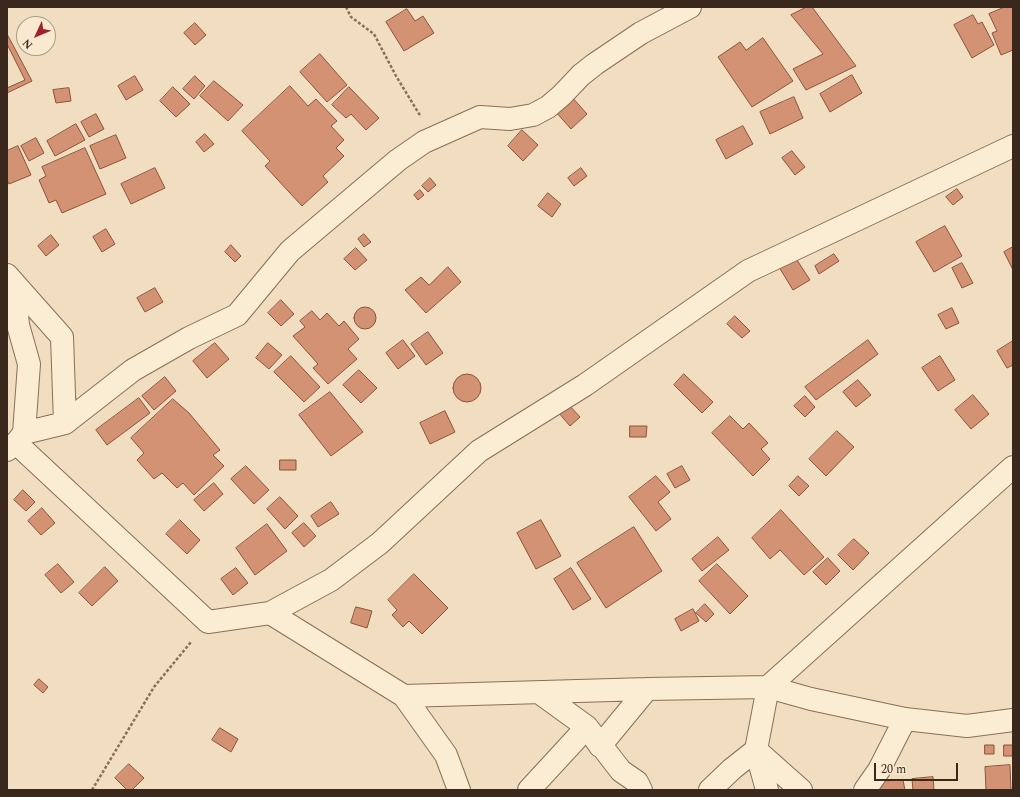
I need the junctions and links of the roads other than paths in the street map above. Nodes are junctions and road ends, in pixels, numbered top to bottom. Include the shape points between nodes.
1 (690, 7) edge
2 (1013, 146) edge
3 (11, 280) edge
4 (65, 423) junction
5 (16, 442) edge
6 (1013, 467) edge
7 (270, 613) junction
8 (768, 687) junction
9 (647, 689) junction
10 (540, 693) junction
11 (404, 696) junction
12 (905, 719) junction
13 (1013, 720) edge
14 (587, 727) junction
15 (756, 750) junction
16 (459, 790) edge
17 (529, 790) edge
18 (641, 790) edge
19 (710, 790) edge
20 (767, 790) edge
21 (802, 790) edge
22 (866, 790) edge

1 - 4 street via 641,33 595,64 548,107 533,115 510,119 480,117 424,142 398,160 290,250 237,315 189,338 133,370
2 - 7 street via 748,270 585,385 479,451 380,543 331,580
3 - 4 street via 62,337
3 - 5 street via 18,325 29,364
4 - 5 street
5 - 7 street via 208,622
6 - 8 street
7 - 11 street
8 - 9 street
8 - 12 street
8 - 15 street
9 - 10 street
9 - 14 street via 600,746
10 - 11 street
10 - 14 street
11 - 16 street via 446,755
12 - 13 street via 967,726
12 - 22 street
14 - 17 street
14 - 18 street via 621,771 637,782
15 - 19 street
15 - 20 street
15 - 21 street

